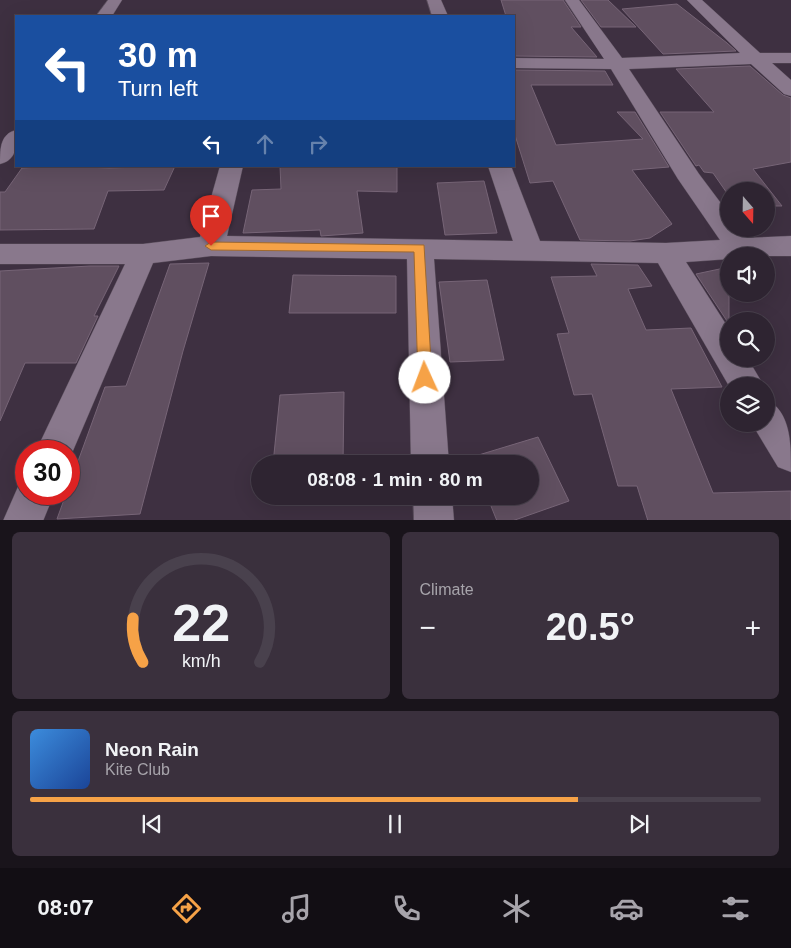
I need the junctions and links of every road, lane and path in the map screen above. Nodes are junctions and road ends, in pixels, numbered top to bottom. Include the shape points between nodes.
1 (115, 0) edge
2 (434, 0) edge
3 (572, 0) edge
4 (694, 0) edge
5 (105, 15) edge
6 (440, 15) edge
7 (757, 58) junction
8 (791, 58) edge
9 (515, 63) edge
10 (617, 64) junction
11 (791, 90) edge
12 (15, 137) edge
13 (0, 157) edge
14 (232, 167) edge
15 (499, 167) edge
16 (211, 246) junction
17 (791, 246) edge
18 (739, 247) edge
19 (766, 247) edge
20 (420, 248) junction
21 (720, 249) edge
22 (531, 252) junction
23 (666, 252) junction
24 (0, 254) edge
25 (143, 254) junction
26 (720, 343) edge
27 (775, 430) edge
28 (59, 440) edge
29 (791, 454) edge
30 (430, 455) edge
31 (30, 505) edge
32 (433, 505) edge
33 (23, 520) edge
34 (434, 520) edge

1 - 5 street
2 - 6 street
3 - 10 street
4 - 7 street
7 - 8 street
7 - 10 street
7 - 11 street
9 - 10 street
10 - 18 street via 690,179
12 - 13 street
14 - 16 street
15 - 22 street
16 - 20 street
16 - 25 street
17 - 19 street
20 - 22 street
20 - 30 street
21 - 23 street
22 - 23 street
23 - 26 street
24 - 25 street
25 - 28 street
27 - 29 street
31 - 33 street
32 - 34 street

